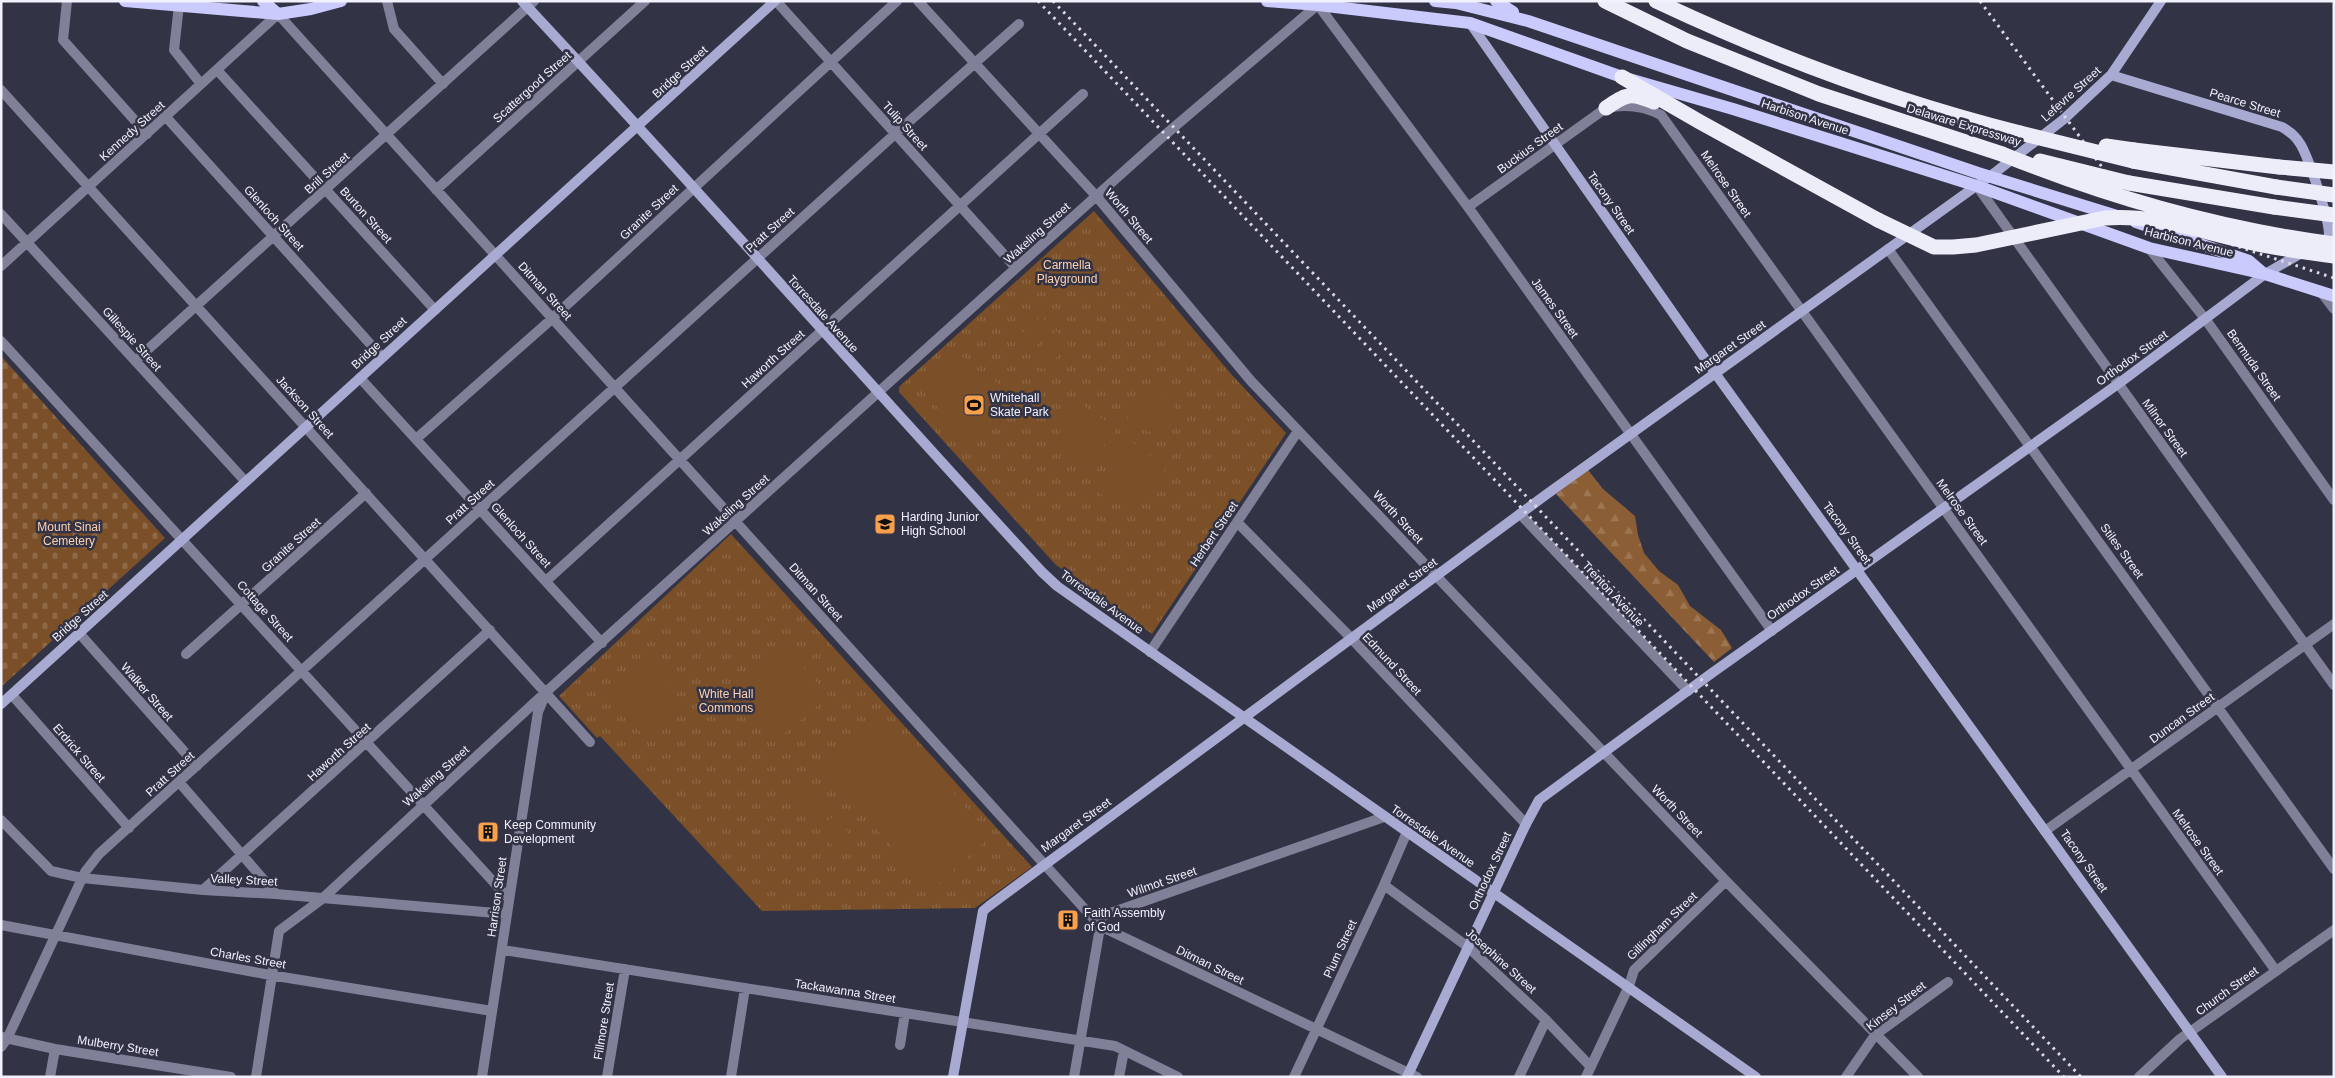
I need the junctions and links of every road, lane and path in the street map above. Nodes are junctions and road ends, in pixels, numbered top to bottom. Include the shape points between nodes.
1 (67, 1) edge
2 (125, 1) edge
3 (263, 1) edge
4 (341, 1) edge
5 (387, 1) edge
6 (645, 1) edge
7 (775, 1) edge
8 (897, 1) edge
9 (918, 1) edge
10 (1268, 1) edge
11 (1436, 1) edge
12 (1496, 1) edge
13 (1605, 1) edge
14 (1656, 1) edge
15 (2161, 1) edge
16 (1319, 2) edge
17 (1455, 2) edge
18 (528, 3) edge
19 (179, 5) junction
20 (304, 6) edge
21 (278, 14) junction
22 (1528, 21) junction
23 (1470, 23) junction
24 (1020, 24) dead end
25 (579, 62) junction
26 (830, 62) junction
27 (974, 62) junction
28 (218, 71) junction
29 (2111, 75) junction
30 (1622, 76) junction
31 (201, 84) junction
32 (444, 84) junction
33 (1, 90) edge
34 (1082, 94) dead end
35 (1606, 108) junction
36 (166, 117) junction
37 (1700, 122) junction
38 (639, 126) junction
39 (1040, 133) junction
40 (147, 134) junction
41 (895, 134) junction
42 (386, 137) junction
43 (1554, 146) junction
44 (2002, 154) junction
45 (2134, 156) junction
46 (2334, 172) edge
47 (1990, 176) junction
48 (1977, 186) junction
49 (89, 187) junction
50 (695, 188) junction
51 (326, 190) junction
52 (436, 190) junction
53 (2334, 195) edge
54 (1097, 197) junction
55 (960, 206) junction
56 (1468, 208) junction
57 (1, 214) edge
58 (2334, 215) edge
59 (274, 237) junction
60 (2332, 238) edge
61 (27, 243) junction
62 (2150, 248) junction
63 (1888, 249) junction
64 (495, 255) junction
65 (2334, 256) edge
66 (757, 258) junction
67 (1, 266) edge
68 (1016, 268) junction
69 (2265, 274) junction
70 (2321, 292) junction
71 (2334, 296) edge
72 (198, 307) junction
73 (2334, 309) edge
74 (435, 310) junction
75 (1801, 313) junction
76 (552, 318) junction
77 (2206, 320) junction
78 (822, 331) junction
79 (1, 341) edge
80 (382, 357) junction
81 (136, 361) junction
82 (1715, 373) junction
83 (360, 378) junction
84 (2118, 384) junction
85 (614, 387) junction
86 (878, 393) junction
87 (306, 427) junction
88 (1298, 431) junction
89 (1630, 434) junction
90 (416, 439) junction
91 (2030, 446) junction
92 (680, 458) junction
93 (245, 481) junction
94 (366, 493) junction
95 (2334, 500) edge
96 (1944, 508) junction
97 (480, 510) junction
98 (1520, 514) junction
99 (736, 522) junction
100 (1237, 522) junction
101 (182, 539) junction
102 (426, 559) junction
103 (1857, 571) junction
104 (1436, 576) junction
105 (546, 581) junction
106 (243, 605) junction
107 (2334, 624) edge
108 (490, 630) junction
109 (1772, 630) junction
110 (79, 633) junction
111 (1351, 638) junction
112 (602, 643) junction
113 (2305, 645) junction
114 (1150, 652) junction
115 (186, 654) dead end
116 (302, 671) junction
117 (2334, 685) edge
118 (1688, 691) junction
119 (546, 692) junction
120 (12, 695) junction
121 (1, 704) edge
122 (2218, 707) junction
123 (1245, 718) junction
124 (590, 742) dead end
125 (368, 743) junction
126 (1604, 752) junction
127 (197, 766) junction
128 (2131, 770) junction
129 (179, 782) junction
130 (423, 804) junction
131 (1384, 817) junction
132 (1, 820) edge
133 (1526, 824) junction
134 (129, 828) junction
135 (2045, 831) junction
136 (1407, 832) junction
137 (243, 854) junction
138 (1044, 864) junction
139 (2334, 869) edge
140 (82, 878) junction
141 (1726, 881) junction
142 (1384, 885) junction
143 (203, 890) junction
144 (276, 894) junction
145 (1493, 894) junction
146 (322, 899) junction
147 (509, 899) junction
148 (507, 914) junction
149 (1, 926) edge
150 (1100, 926) junction
151 (2334, 930) edge
152 (54, 937) junction
153 (1468, 947) junction
154 (503, 950) junction
155 (625, 969) junction
156 (2276, 971) junction
157 (270, 975) junction
158 (1948, 982) dead end
159 (1629, 986) junction
160 (745, 988) junction
161 (492, 1011) junction
162 (905, 1013) junction
163 (1546, 1020) junction
164 (962, 1022) junction
165 (1316, 1030) junction
166 (2190, 1033) junction
167 (1875, 1035) junction
168 (3, 1041) edge
169 (1080, 1042) junction
170 (900, 1045) dead end
171 (55, 1049) junction
172 (1124, 1051) junction
173 (1589, 1072) edge
174 (1411, 1075) edge
175 (50, 1077) edge
176 (231, 1077) edge
177 (256, 1077) edge
178 (482, 1077) edge
179 (608, 1077) edge
180 (731, 1077) edge
181 (953, 1077) edge
182 (1074, 1077) edge
183 (1119, 1077) edge
184 (1178, 1077) edge
185 (1294, 1077) edge
186 (1519, 1077) edge
187 (1756, 1077) edge
188 (1846, 1077) edge
189 (1918, 1077) edge
190 (2139, 1077) edge
191 (2222, 1077) edge

1 - 40 street via 62,40
2 - 19 main road
3 - 21 main road
4 - 20 main road
5 - 32 street via 394,29
6 - 25 street, Scattergood Street
7 - 26 street, Tulip Street
7 - 38 main road, Bridge Street
8 - 26 street, Granite Street
9 - 27 street, Worth Street
10 - 16 main road, Harbison Avenue
11 - 17 main road, Harbison Avenue
12 - 22 main road
13 - 44 highway, Delaware Expressway via 1687,41 1819,94
14 - 45 highway, Delaware Expressway, bridge via 1772,54 1902,100 2020,132
15 - 29 main road, Lefevre Street
16 - 23 main road, Harbison Avenue
16 - 54 street, Wakeling Street
16 - 56 street, James Street
17 - 22 main road, Harbison Avenue
17 - 23 main road, Tacony Street
18 - 25 main road, Torresdale Avenue
18 - 32 street, Brill Street
19 - 21 main road
19 - 31 street via 174,50
20 - 21 main road
21 - 28 street, Kennedy Street
21 - 42 street, Ditman Street
22 - 47 main road, Harbison Avenue
23 - 30 main road, Harbison Avenue
23 - 43 main road, Tacony Street
24 - 27 street, Pratt Street
25 - 38 main road, Torresdale Avenue
25 - 52 street, Scattergood Street
26 - 41 street, Tulip Street
26 - 50 street, Granite Street
27 - 39 street, Worth Street
27 - 41 street, Pratt Street
28 - 31 street, Kennedy Street
28 - 51 street, Burton Street
29 - 47 main road, Lefevre Street via 2064,119
29 - 60 main road, Pearce Street via 2282,127 2292,133 2301,145
30 - 37 highway
30 - 48 main road, Harbison Avenue
31 - 36 street, Kennedy Street
32 - 42 street, Brill Street
33 - 49 street, Jackson Street
34 - 39 street, Haworth Street
35 - 37 highway via 1622,96 1637,95
35 - 43 street, Buckius Street
35 - 75 street, Melrose Street via 1636,107 1661,115
36 - 40 street, Kennedy Street
36 - 59 street, Glenloch Street
37 - 65 highway, bridge via 1878,220 1934,246 1976,245 2106,218 2135,217
38 - 50 main road, Torresdale Avenue
38 - 64 main road, Bridge Street
39 - 54 street, Worth Street
39 - 55 street, Haworth Street
40 - 49 street, Kennedy Street
41 - 55 street, Tulip Street
41 - 66 street, Pratt Street
42 - 51 street, Brill Street
42 - 52 street, Ditman Street
43 - 56 street, Buckius Street
43 - 82 main road, Tacony Street
44 - 58 highway, Delaware Expressway, bridge via 2129,183
44 - 60 highway, bridge via 2087,186 2227,225
45 - 46 highway, bridge
45 - 53 highway, bridge via 2276,188
47 - 48 main road, Lefevre Street
47 - 69 main road, Harbison Avenue via 2249,261
48 - 62 main road, Harbison Avenue
48 - 63 main road, Margaret Street
48 - 84 street, Milnor Street
49 - 61 street, Kennedy Street
49 - 72 street, Jackson Street
50 - 66 main road, Torresdale Avenue
50 - 76 street, Granite Street
51 - 59 street, Brill Street
51 - 74 street, Burton Street
52 - 64 street, Ditman Street
54 - 68 street, Wakeling Street
54 - 88 street, Worth Street via 1251,381
55 - 68 street, Tulip Street
55 - 78 street, Haworth Street
56 - 89 street, James Street
57 - 61 street, Gillespie Street
59 - 72 street, Brill Street
59 - 80 street, Glenloch Street
60 - 69 main road, Orthodox Street
61 - 67 street, Kennedy Street
61 - 81 street, Gillespie Street
62 - 69 main road, Harbison Avenue
62 - 77 street, Bermuda Street
63 - 75 main road, Margaret Street
63 - 91 street, Stiles Street
64 - 74 main road, Bridge Street
64 - 76 street, Ditman Street
66 - 78 main road, Torresdale Avenue
66 - 85 street, Pratt Street
68 - 86 street, Wakeling Street
69 - 70 main road
69 - 77 main road, Orthodox Street
70 - 71 main road
70 - 73 street
72 - 81 street, Brill Street
72 - 87 street, Jackson Street
74 - 80 main road, Bridge Street
75 - 82 main road, Margaret Street
75 - 96 street, Melrose Street
76 - 85 street, Ditman Street
76 - 90 street, Granite Street
77 - 84 main road, Orthodox Street
77 - 95 street, Bermuda Street
78 - 86 main road, Torresdale Avenue
78 - 92 street, Haworth Street
79 - 101 street, Cottage Street
80 - 83 main road, Bridge Street
81 - 93 street, Gillespie Street
82 - 89 main road, Margaret Street
82 - 103 main road, Tacony Street
83 - 87 main road, Bridge Street
83 - 90 street, Glenloch Street
84 - 91 main road, Orthodox Street
84 - 113 street, Milnor Street
85 - 92 street, Ditman Street
85 - 97 street, Pratt Street
86 - 99 street, Wakeling Street
86 - 114 main road, Torresdale Avenue via 1042,572
87 - 93 main road, Bridge Street
87 - 94 street, Jackson Street
88 - 100 street, Herbert Street
88 - 104 street, Worth Street
89 - 98 main road, Margaret Street
89 - 109 street, James Street
90 - 97 street, Glenloch Street
91 - 96 main road, Orthodox Street
91 - 122 street, Stiles Street
92 - 99 street, Ditman Street
92 - 105 street, Haworth Street
93 - 101 main road, Bridge Street
94 - 102 street, Jackson Street
94 - 106 street, Granite Street
96 - 103 main road, Orthodox Street
96 - 128 street, Melrose Street
97 - 102 street, Pratt Street
97 - 105 street, Glenloch Street
98 - 104 main road, Margaret Street
98 - 118 street, Trenton Avenue
99 - 112 street, Wakeling Street
99 - 138 street, Ditman Street
100 - 111 street, Edmund Street
100 - 114 street, Herbert Street
101 - 106 street, Cottage Street
101 - 110 main road, Bridge Street
102 - 108 street, Jackson Street
102 - 116 street, Pratt Street
103 - 109 main road, Orthodox Street
103 - 135 main road, Tacony Street
104 - 111 main road, Margaret Street
104 - 126 street, Worth Street
105 - 112 street, Glenloch Street
106 - 115 street, Granite Street
106 - 116 street, Cottage Street
107 - 113 street, Duncan Street
108 - 119 street, Jackson Street
108 - 125 street, Haworth Street
109 - 118 main road, Orthodox Street
110 - 120 main road, Bridge Street
110 - 127 street, Walker Street
111 - 123 main road, Margaret Street
111 - 133 street, Edmund Street
112 - 119 street, Wakeling Street
113 - 117 street, Milnor Street
113 - 122 street, Duncan Street
114 - 123 main road, Torresdale Avenue
116 - 125 street, Cottage Street
116 - 127 street, Pratt Street
118 - 126 main road, Orthodox Street
119 - 124 street, Jackson Street
119 - 130 street, Wakeling Street
119 - 147 street, Harrison Street via 538,714
120 - 121 main road, Bridge Street
120 - 134 street, Erdrick Street
122 - 128 street, Duncan Street
122 - 139 street, Stiles Street
123 - 131 main road, Torresdale Avenue
123 - 138 main road, Margaret Street
125 - 130 street, Cottage Street
125 - 137 street, Haworth Street
126 - 133 main road, Orthodox Street via 1540,800
126 - 141 street, Worth Street
127 - 129 street, Pratt Street
128 - 135 street, Duncan Street
128 - 156 street, Melrose Street
129 - 134 street, Pratt Street
129 - 137 street
130 - 146 street, Wakeling Street
130 - 147 street, Cottage Street
131 - 136 main road, Torresdale Avenue
131 - 150 street, Wilmot Street via 1102,916
132 - 140 street, Valley Street via 51,871
133 - 145 main road, Orthodox Street
134 - 140 street, Pratt Street via 90,863
135 - 166 main road, Tacony Street
136 - 142 street, Plum Street
136 - 145 main road, Torresdale Avenue
137 - 143 street, Haworth Street
137 - 144 street
138 - 150 street, Ditman Street
138 - 164 main road, Margaret Street via 983,911
140 - 143 street, Valley Street
140 - 152 street, Pratt Street
141 - 159 street, Gillingham Street via 1634,970
141 - 167 street, Worth Street
142 - 153 street, Josephine Street
142 - 165 street, Plum Street
143 - 144 street, Valley Street
144 - 146 street, Valley Street
145 - 153 main road, Orthodox Street
145 - 159 main road, Torresdale Avenue
146 - 148 street, Valley Street
146 - 157 street, Wakeling Street via 279,931
147 - 148 street, Harrison Street
148 - 154 street, Harrison Street
149 - 152 street, Charles Street
150 - 165 street, Ditman Street
150 - 169 street
151 - 156 street, Church Street
152 - 157 street, Charles Street
152 - 168 street, Pratt Street
153 - 163 street, Josephine Street
153 - 174 main road, Orthodox Street
154 - 155 street, Tackawanna Street
154 - 161 street, Harrison Street
155 - 160 street, Tackawanna Street
155 - 179 street, Fillmore Street
156 - 166 street, Church Street
157 - 161 street, Charles Street
157 - 177 street, Wakeling Street
158 - 167 street, Kinsey Street
159 - 173 street, Gillingham Street
159 - 187 main road, Torresdale Avenue
160 - 162 street, Tackawanna Street
160 - 180 street
161 - 178 street, Harrison Street
162 - 164 street, Tackawanna Street
162 - 170 street
163 - 173 street, Josephine Street
163 - 186 street
164 - 169 street, Tackawanna Street
164 - 181 main road, Margaret Street
165 - 174 street, Ditman Street
165 - 185 street, Plum Street
166 - 190 street, Church Street
166 - 191 main road, Tacony Street
167 - 188 street, Kinsey Street
167 - 189 street, Worth Street
168 - 171 street, Mulberry Street
169 - 172 street, Tackawanna Street via 1116,1046
169 - 182 street
171 - 175 street
171 - 176 street, Mulberry Street
172 - 183 street
172 - 184 street, Tackawanna Street

